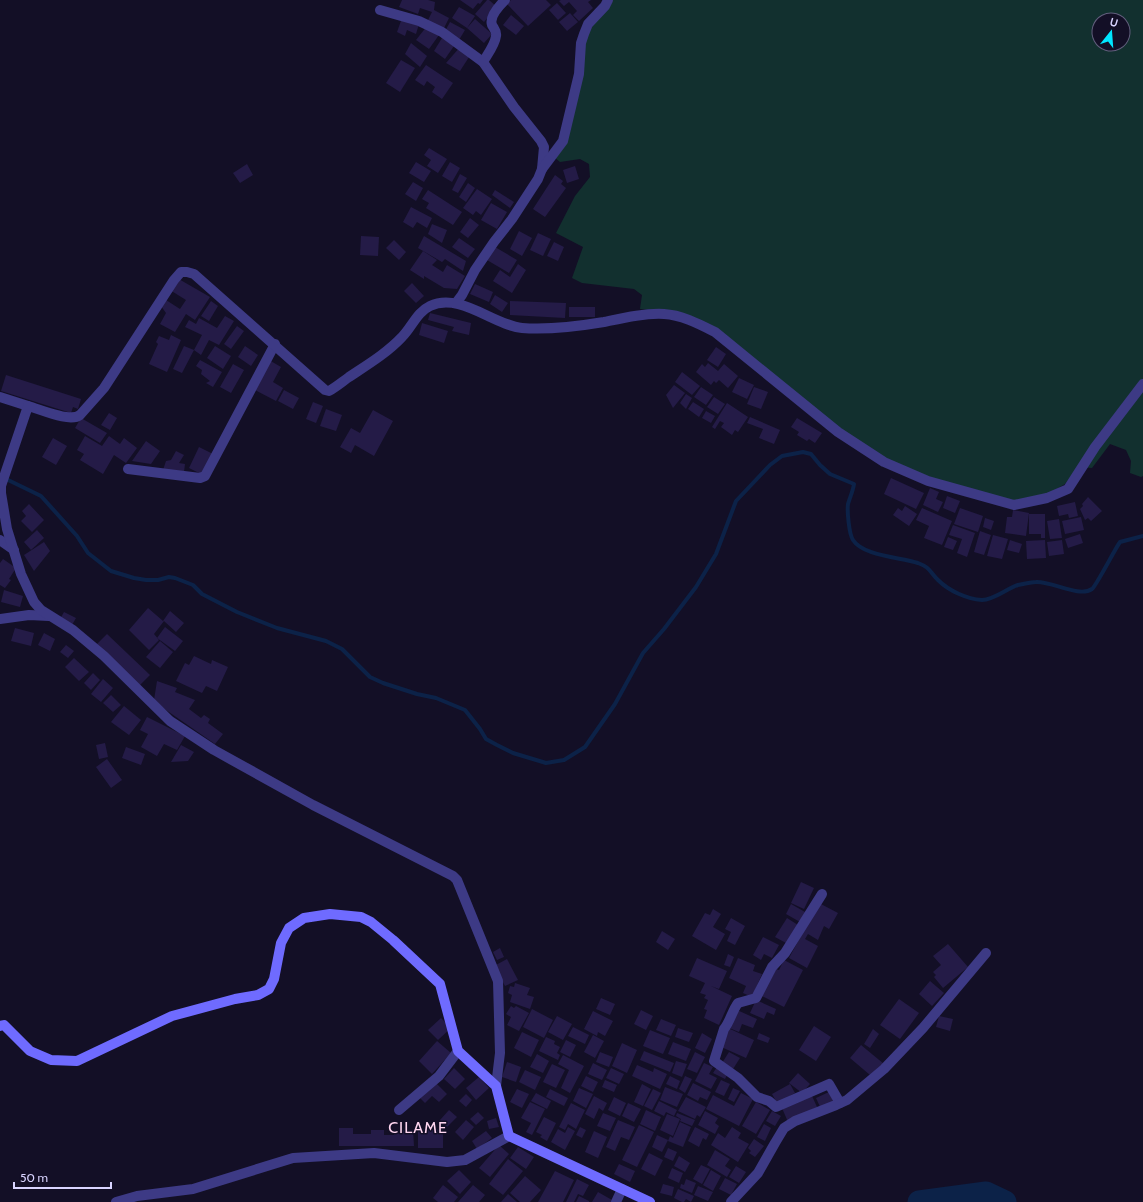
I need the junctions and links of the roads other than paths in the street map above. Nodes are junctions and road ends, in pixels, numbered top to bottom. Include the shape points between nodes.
1 (505, 0) edge
2 (608, 0) edge
3 (380, 10) dead end
4 (484, 62) junction
5 (542, 169) junction
6 (456, 302) junction
7 (275, 344) junction
8 (1143, 384) edge
9 (0, 397) edge
10 (28, 406) junction
11 (128, 469) dead end
12 (0, 540) edge
13 (14, 550) junction
14 (53, 616) junction
15 (0, 619) edge
16 (822, 894) dead end
17 (986, 953) dead end
18 (0, 1026) edge
19 (458, 1051) junction
20 (496, 1086) junction
21 (840, 1103) junction
22 (399, 1110) dead end
23 (509, 1136) junction
24 (622, 1189) junction
25 (116, 1202) edge
26 (616, 1202) edge
27 (650, 1202) edge
28 (731, 1202) edge

1 - 4 street via 492,20 496,38
2 - 5 street via 588,24 584,34 579,74 563,141
3 - 4 street via 419,21 442,32
4 - 5 street via 514,107 541,141 544,147
5 - 6 street via 512,219 474,270
6 - 7 street via 430,306 420,313 403,336 374,361 329,391
6 - 8 street via 521,328 557,327 664,314 681,317 715,332 838,432 884,462 928,481 1014,505 1048,498 1068,489 1095,447
7 - 10 street via 194,274 181,272 104,388 80,415 69,418
7 - 11 street via 205,476 200,478
9 - 10 street
10 - 13 street via 1,486 7,529
12 - 13 street
13 - 14 street via 21,574 34,602 40,610
14 - 15 street via 29,615
14 - 20 street via 104,656 170,721 214,750 457,880 498,981 500,1053
16 - 21 street via 785,953 772,967 756,998 738,1003 734,1009 724,1029 714,1061 738,1078 757,1097 770,1101 776,1107 829,1084
17 - 21 street via 923,1028 884,1069
18 - 19 street via 4,1025 30,1051 51,1060 77,1061 172,1016 235,999 258,996 268,989 274,979 281,943 289,928 304,918 330,914 361,917 371,922 440,984
19 - 20 street
19 - 22 street via 439,1076
20 - 23 street
21 - 28 street via 795,1120 784,1128 758,1173
23 - 24 street
23 - 25 street via 465,1160 447,1162 374,1153 293,1158 193,1189 137,1196
24 - 26 street
24 - 27 street

